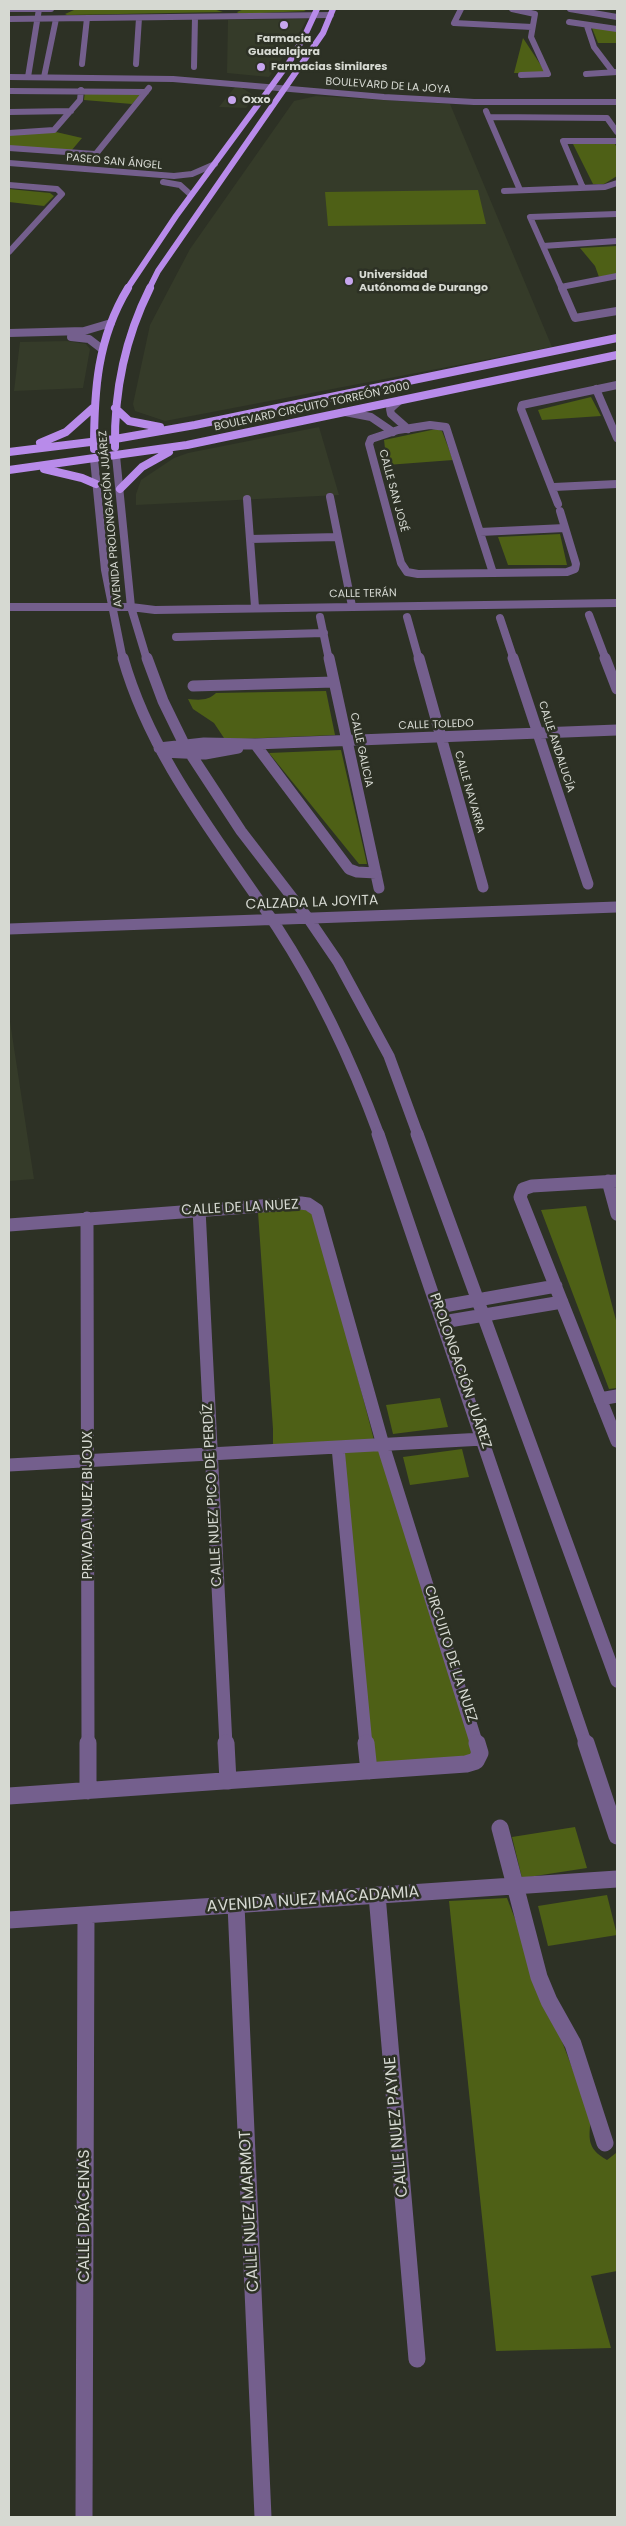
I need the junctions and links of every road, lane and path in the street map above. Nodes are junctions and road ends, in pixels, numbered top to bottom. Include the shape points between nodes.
1 (9, 9) edge
2 (39, 9) edge
3 (51, 9) edge
4 (234, 9) edge
5 (461, 9) edge
6 (512, 9) edge
7 (570, 9) edge
8 (602, 9) edge
9 (617, 11) edge
10 (315, 12) edge
11 (332, 12) edge
12 (617, 16) edge
13 (195, 17) junction
14 (234, 17) junction
15 (87, 18) junction
16 (139, 18) junction
17 (9, 19) edge
18 (37, 19) junction
19 (56, 19) junction
20 (569, 22) dead end
21 (587, 26) junction
22 (532, 27) junction
23 (617, 29) edge
24 (31, 58) junction
25 (48, 58) junction
26 (82, 64) dead end
27 (136, 64) dead end
28 (194, 67) dead end
29 (9, 71) edge
30 (615, 72) edge
31 (28, 74) junction
32 (45, 74) junction
33 (586, 74) dead end
34 (521, 75) dead end
35 (9, 78) edge
36 (272, 84) junction
37 (151, 86) dead end
38 (288, 86) junction
39 (81, 90) junction
40 (9, 91) edge
41 (146, 92) junction
42 (617, 96) edge
43 (617, 102) edge
44 (485, 108) dead end
45 (71, 111) junction
46 (9, 112) edge
47 (489, 117) junction
48 (617, 132) edge
49 (9, 133) edge
50 (617, 141) edge
51 (9, 148) edge
52 (35, 149) junction
53 (47, 150) junction
54 (9, 163) edge
55 (215, 164) junction
56 (32, 167) junction
57 (9, 168) edge
58 (15, 176) edge
59 (617, 183) edge
60 (582, 188) junction
61 (504, 190) dead end
62 (520, 190) junction
63 (191, 195) junction
64 (617, 214) edge
65 (167, 230) junction
66 (185, 232) junction
67 (617, 241) edge
68 (543, 246) junction
69 (9, 252) edge
70 (617, 276) edge
71 (561, 287) junction
72 (617, 311) edge
73 (111, 323) junction
74 (9, 333) edge
75 (9, 338) edge
76 (617, 338) edge
77 (570, 348) junction
78 (102, 350) junction
79 (617, 355) edge
80 (583, 362) junction
81 (617, 385) edge
82 (596, 389) junction
83 (399, 401) junction
84 (93, 408) junction
85 (115, 408) junction
86 (342, 412) junction
87 (195, 425) junction
88 (408, 429) junction
89 (393, 432) junction
90 (617, 438) edge
91 (115, 439) junction
92 (94, 442) junction
93 (187, 445) junction
94 (20, 450) junction
95 (9, 452) edge
96 (116, 456) junction
97 (94, 459) junction
98 (20, 468) junction
99 (9, 470) edge
100 (96, 484) junction
101 (617, 484) edge
102 (554, 487) junction
103 (120, 489) junction
104 (330, 497) dead end
105 (246, 499) dead end
106 (565, 528) junction
107 (480, 532) junction
108 (338, 536) junction
109 (250, 538) junction
110 (494, 574) junction
111 (617, 603) edge
112 (352, 606) junction
113 (9, 607) edge
114 (109, 607) junction
115 (130, 607) junction
116 (255, 608) junction
117 (589, 615) dead end
118 (320, 617) dead end
119 (407, 617) dead end
120 (500, 618) dead end
121 (324, 634) junction
122 (176, 637) dead end
123 (334, 682) junction
124 (193, 686) dead end
125 (617, 689) edge
126 (617, 730) edge
127 (538, 733) junction
128 (441, 737) junction
129 (346, 741) junction
130 (184, 744) junction
131 (255, 744) junction
132 (160, 750) junction
133 (190, 755) junction
134 (376, 873) junction
135 (588, 884) dead end
136 (483, 887) dead end
137 (379, 888) dead end
138 (617, 907) edge
139 (308, 918) junction
140 (273, 919) junction
141 (9, 929) edge
142 (613, 1181) edge
143 (199, 1209) junction
144 (617, 1214) edge
145 (87, 1218) junction
146 (9, 1225) edge
147 (556, 1286) junction
148 (478, 1300) junction
149 (562, 1302) junction
150 (438, 1307) junction
151 (484, 1315) junction
152 (443, 1322) junction
153 (617, 1396) edge
154 (600, 1399) junction
155 (483, 1439) junction
156 (617, 1441) edge
157 (383, 1444) junction
158 (338, 1447) junction
159 (211, 1454) junction
160 (88, 1461) junction
161 (9, 1466) edge
162 (617, 1682) edge
163 (369, 1771) junction
164 (228, 1781) junction
165 (88, 1791) junction
166 (9, 1796) edge
167 (500, 1828) dead end
168 (617, 1836) edge
169 (617, 1880) edge
170 (515, 1886) junction
171 (377, 1895) junction
172 (236, 1905) junction
173 (86, 1914) junction
174 (9, 1920) edge
175 (605, 2143) dead end
176 (417, 2359) dead end
177 (84, 2517) edge
178 (263, 2517) edge

1 - 2 street
2 - 3 street
2 - 18 street
4 - 14 street
5 - 22 street via 454,23
6 - 22 street via 535,14
7 - 12 street
8 - 9 street
10 - 11 street
10 - 14 street
10 - 36 main road, AVENIDA PROLONGACIÓN JUÁREZ via 307,32
11 - 38 main road, AVENIDA PROLONGACIÓN JUÁREZ via 323,33
13 - 14 street
13 - 16 street
13 - 28 street
15 - 16 street
15 - 19 street
15 - 26 street
16 - 27 street
17 - 18 street
18 - 19 street
18 - 24 street
19 - 25 street
20 - 21 street
21 - 23 street
21 - 30 street via 594,47
22 - 34 street via 531,37 548,74
24 - 25 street
24 - 31 street
25 - 32 street
29 - 31 street, BOULEVARD DE LA JOYA
30 - 33 street
31 - 32 street, BOULEVARD DE LA JOYA
31 - 35 street, BOULEVARD DE LA JOYA
32 - 36 street, BOULEVARD DE LA JOYA
36 - 38 street, BOULEVARD DE LA JOYA
36 - 55 main road, AVENIDA PROLONGACIÓN JUÁREZ
37 - 41 street
38 - 42 street, BOULEVARD DE LA JOYA via 456,95
38 - 43 street, BOULEVARD DE LA JOYA via 474,102
38 - 66 main road, AVENIDA PROLONGACIÓN JUÁREZ
39 - 40 street
39 - 41 street
39 - 45 street via 80,100
41 - 53 street via 93,157
44 - 47 street
45 - 46 street
45 - 49 street via 54,130
47 - 48 street via 607,118
47 - 62 street
50 - 60 street via 563,141
51 - 52 street
52 - 53 street
52 - 58 street
53 - 56 street
54 - 58 street, PASEO SAN ÁNGEL
55 - 56 street, PASEO SAN ÁNGEL via 192,174 174,176
55 - 63 main road, AVENIDA PROLONGACIÓN JUÁREZ
56 - 58 street, PASEO SAN ÁNGEL
56 - 58 street
56 - 63 street, PASEO SAN ÁNGEL via 174,183
57 - 58 street, PASEO SAN ÁNGEL
58 - 69 street via 57,189 62,194
59 - 60 street
60 - 62 street
61 - 62 street
63 - 65 main road, AVENIDA PROLONGACIÓN JUÁREZ
64 - 68 street via 530,217
65 - 66 main road
65 - 73 main road, AVENIDA PROLONGACIÓN JUÁREZ via 131,283
66 - 85 main road, AVENIDA PROLONGACIÓN JUÁREZ via 158,271 139,308 118,378
67 - 68 street
68 - 71 street
70 - 71 street
71 - 72 street via 575,318
73 - 74 street via 84,331
73 - 78 main road, AVENIDA PROLONGACIÓN JUÁREZ
75 - 78 street via 77,337 94,341
76 - 77 main road, BOULEVARD CIRCUITO TORREÓN 2000
77 - 80 main road
77 - 87 main road, BOULEVARD CIRCUITO TORREÓN 2000
78 - 84 main road, AVENIDA PROLONGACIÓN JUÁREZ
79 - 80 main road, BOULEVARD CIRCUITO TORREÓN 2000
80 - 83 main road, BOULEVARD CIRCUITO TORREÓN 2000
81 - 82 street
82 - 90 street
82 - 102 street via 526,404 521,409
83 - 86 main road, BOULEVARD CIRCUITO TORREÓN 2000
83 - 88 street via 392,405 391,414
84 - 92 main road, AVENIDA PROLONGACIÓN JUÁREZ
84 - 94 main road via 66,432
85 - 87 main road via 123,418 145,426
85 - 91 main road, AVENIDA PROLONGACIÓN JUÁREZ
86 - 89 street via 376,417
86 - 93 main road, BOULEVARD CIRCUITO TORREÓN 2000
87 - 91 main road, BOULEVARD CIRCUITO TORREÓN 2000
88 - 89 street, CALLE SAN JOSÉ
88 - 107 street, CALLE SAN JOSÉ via 433,424 446,427
89 - 110 street, CALLE SAN JOSÉ via 374,438 369,444 404,569 418,574
91 - 92 main road, BOULEVARD CIRCUITO TORREÓN 2000
91 - 96 main road, AVENIDA PROLONGACIÓN JUÁREZ
92 - 94 main road, BOULEVARD CIRCUITO TORREÓN 2000
92 - 97 main road, AVENIDA PROLONGACIÓN JUÁREZ
93 - 96 main road, BOULEVARD CIRCUITO TORREÓN 2000
93 - 103 main road via 146,464
94 - 95 main road, BOULEVARD CIRCUITO TORREÓN 2000
96 - 97 main road, BOULEVARD CIRCUITO TORREÓN 2000
96 - 103 street, AVENIDA PROLONGACIÓN JUÁREZ
97 - 98 main road, BOULEVARD CIRCUITO TORREÓN 2000
97 - 100 street, AVENIDA PROLONGACIÓN JUÁREZ
98 - 99 main road, BOULEVARD CIRCUITO TORREÓN 2000
98 - 100 main road via 55,471
100 - 114 street, AVENIDA PROLONGACIÓN JUÁREZ
101 - 102 street
102 - 106 street
103 - 115 street, AVENIDA PROLONGACIÓN JUÁREZ
104 - 108 street
105 - 109 street
106 - 107 street
106 - 110 street, CALLE SAN JOSÉ via 575,569 567,572
107 - 110 street, CALLE SAN JOSÉ
108 - 109 street
108 - 112 street
109 - 116 street
111 - 112 street, CALLE TERÁN
112 - 116 street, CALLE TERÁN
113 - 114 street, CALLE TERÁN
114 - 115 street, CALLE TERÁN
114 - 132 street, AVENIDA PROLONGACIÓN JUÁREZ via 134,694
115 - 116 street, CALLE TERÁN via 155,610
115 - 130 street, AVENIDA PROLONGACIÓN JUÁREZ via 151,673
117 - 125 street
118 - 121 street, CALLE GALICIA
119 - 128 street, CALLE NAVARRA
120 - 127 street, CALLE ANDALUCÍA
121 - 122 street
121 - 123 street, CALLE GALICIA
123 - 124 street
123 - 129 street, CALLE GALICIA
126 - 127 street, CALLE TOLEDO
127 - 128 street, CALLE TOLEDO
127 - 135 street, CALLE ANDALUCÍA
128 - 129 street, CALLE TOLEDO
128 - 136 street, CALLE NAVARRA
129 - 131 street, CALLE TOLEDO
129 - 134 street, CALLE GALICIA
130 - 131 street, CALLE TOLEDO
130 - 132 street, CALLE TOLEDO
130 - 133 street, AVENIDA PROLONGACIÓN JUÁREZ
131 - 133 street, CALLE TOLEDO
131 - 134 street via 349,869
132 - 133 street, CALLE TOLEDO
132 - 140 street, AVENIDA PROLONGACIÓN JUÁREZ via 196,810
133 - 139 street, AVENIDA PROLONGACIÓN JUÁREZ via 240,831
134 - 137 street, CALLE GALICIA
138 - 139 street, CALZADA LA JOYITA
139 - 140 street, CALZADA LA JOYITA
139 - 148 street via 338,962 389,1056
140 - 141 street, CALZADA LA JOYITA
140 - 150 street, PROLONGACIÓN JUÁREZ via 340,1038 393,1175
142 - 144 street
142 - 147 street via 532,1186 520,1193
143 - 145 street, CALLE DE LA NUEZ
143 - 157 street, CALLE DE LA NUEZ via 301,1203 317,1210
143 - 159 street, CALLE NUEZ PICO DE PERDÍZ
145 - 146 street, CALLE DE LA NUEZ
145 - 160 street, PRIVADA NUEZ BIJOUX
147 - 148 street
147 - 149 street
148 - 150 street
148 - 151 street
149 - 151 street
149 - 154 street
150 - 152 street, PROLONGACIÓN JUÁREZ
151 - 152 street
151 - 162 street
152 - 155 street, PROLONGACIÓN JUÁREZ
153 - 154 street
154 - 156 street
155 - 157 street
155 - 168 street, PROLONGACIÓN JUÁREZ
157 - 158 street
157 - 163 street, CIRCUITO DE LA NUEZ via 480,1753 476,1761 466,1764
158 - 159 street
158 - 163 street
159 - 160 street
159 - 164 street, CALLE NUEZ PICO DE PERDÍZ
160 - 161 street
160 - 165 street, PRIVADA NUEZ BIJOUX
163 - 164 street, CIRCUITO DE LA NUEZ
164 - 165 street, CIRCUITO DE LA NUEZ
165 - 166 street, CIRCUITO DE LA NUEZ
167 - 170 street
169 - 170 street, AVENIDA NUEZ MACADAMIA
170 - 171 street, AVENIDA NUEZ MACADAMIA
170 - 175 street via 538,1977 573,2044
171 - 172 street, AVENIDA NUEZ MACADAMIA
171 - 176 street, CALLE NUEZ PAYNE
172 - 173 street, AVENIDA NUEZ MACADAMIA
172 - 178 street, CALLE NUEZ MARMOT
173 - 174 street, AVENIDA NUEZ MACADAMIA
173 - 177 street, CALLE DRÁCENAS

